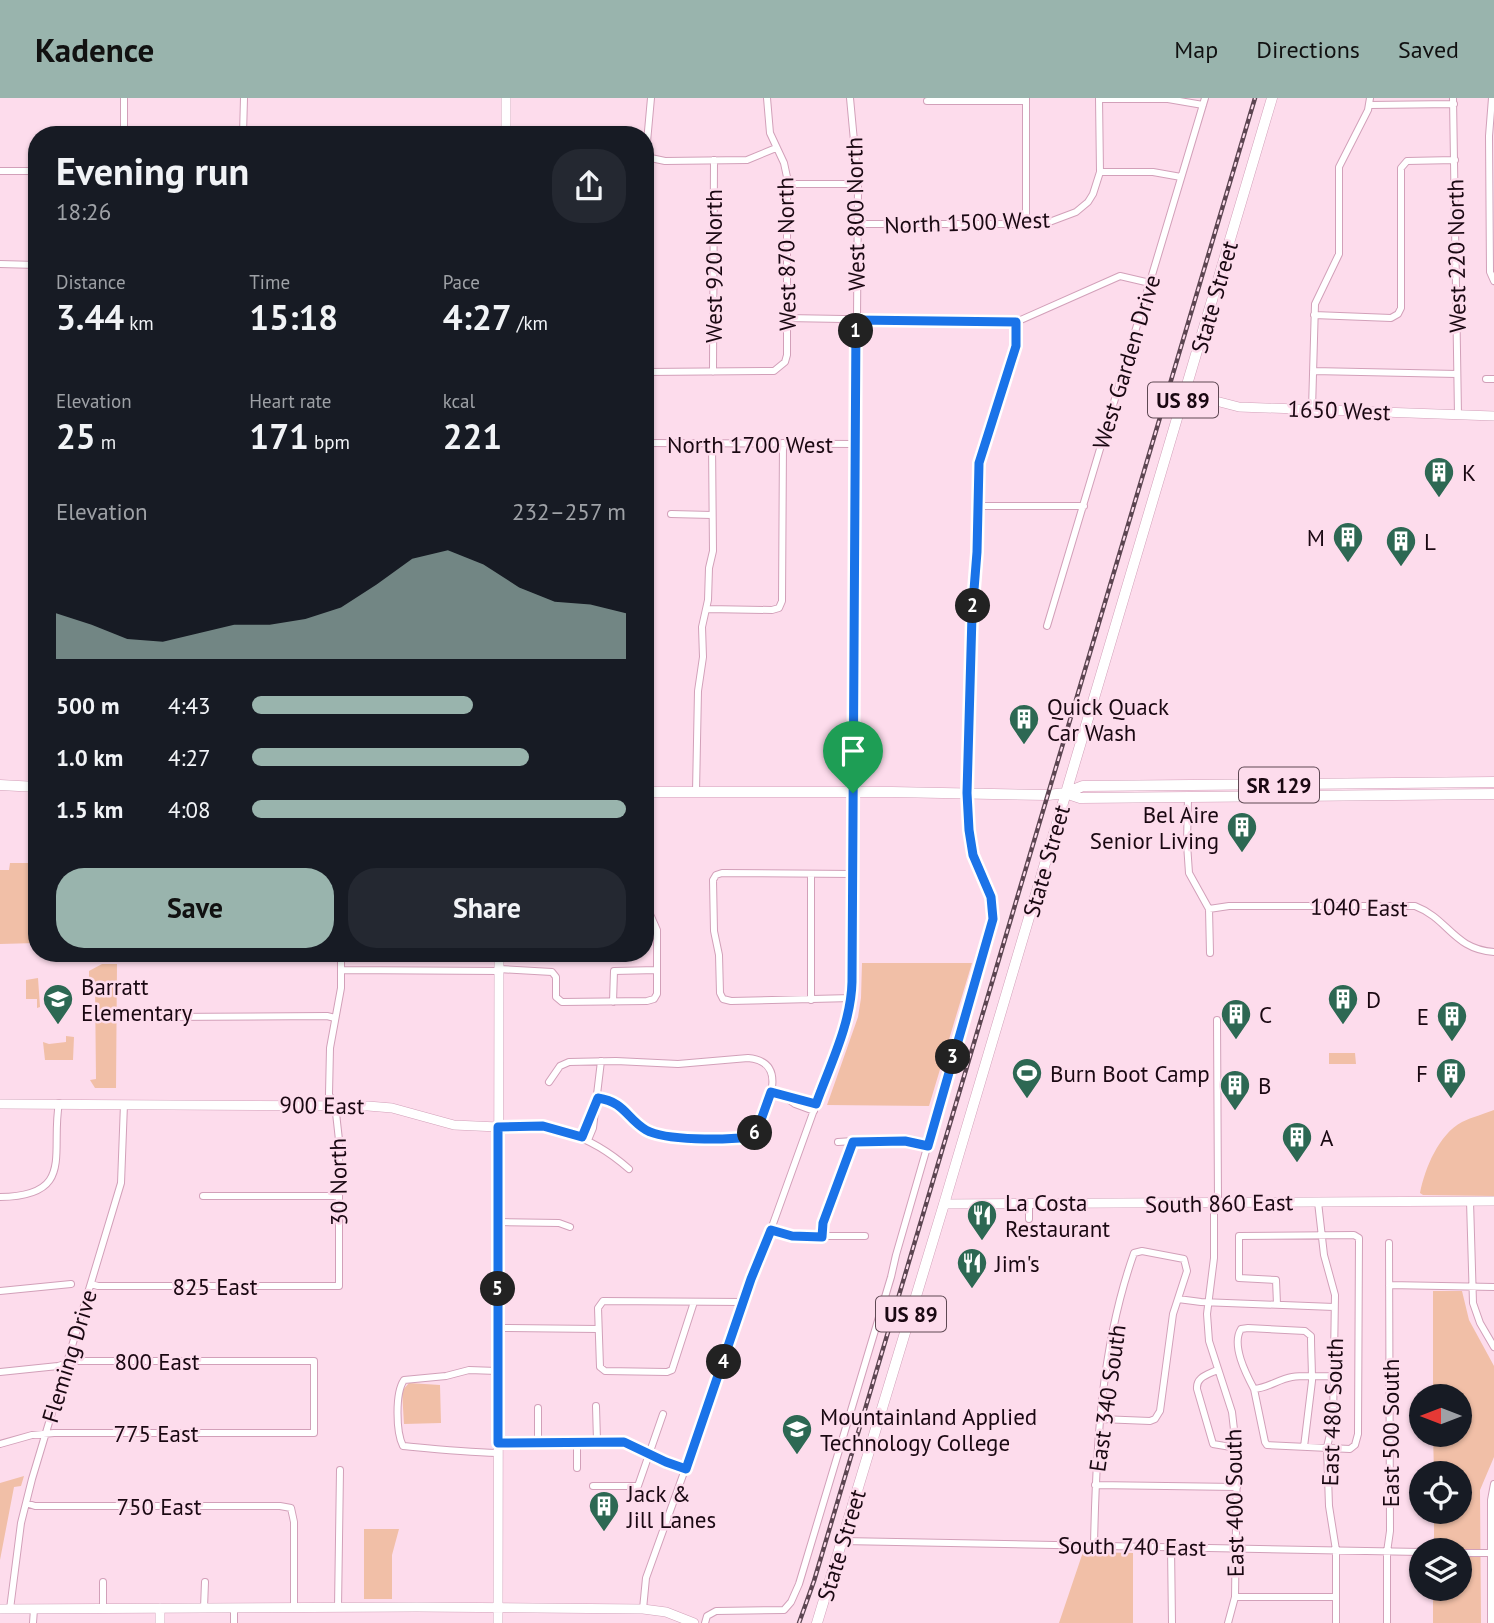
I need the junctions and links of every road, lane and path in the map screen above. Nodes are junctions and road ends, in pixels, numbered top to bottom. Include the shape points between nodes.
1 (124, 98) edge
2 (244, 98) edge
3 (506, 98) edge
4 (651, 98) edge
5 (767, 98) edge
6 (850, 98) edge
7 (1099, 98) edge
8 (1272, 98) edge
9 (1491, 98) edge
10 (1026, 99) edge
11 (927, 100) dead end
12 (1370, 101) edge
13 (1453, 101) edge
14 (1204, 102) edge
15 (1493, 115) edge
16 (124, 126) edge
17 (243, 126) edge
18 (506, 126) edge
19 (649, 126) edge
20 (776, 148) junction
21 (654, 157) edge
22 (714, 160) junction
23 (1455, 160) junction
24 (0, 171) edge
25 (28, 171) edge
26 (1100, 172) junction
27 (1181, 177) junction
28 (787, 184) junction
29 (858, 184) junction
30 (1492, 184) edge
31 (857, 225) junction
32 (1026, 225) junction
33 (0, 264) edge
34 (28, 265) edge
35 (1494, 281) edge
36 (1150, 283) junction
37 (1314, 315) junction
38 (786, 318) junction
39 (856, 320) junction
40 (1016, 322) junction
41 (1313, 370) junction
42 (654, 372) edge
43 (713, 372) junction
44 (1457, 374) junction
45 (1185, 393) junction
46 (1312, 409) junction
47 (1458, 415) junction
48 (1494, 416) edge
49 (654, 443) edge
50 (712, 443) junction
51 (783, 443) junction
52 (855, 444) junction
53 (978, 506) junction
54 (1084, 506) junction
55 (671, 514) dead end
56 (712, 515) junction
57 (706, 609) junction
58 (1047, 626) dead end
59 (1494, 782) edge
60 (0, 785) edge
61 (28, 786) edge
62 (654, 792) edge
63 (696, 792) junction
64 (853, 793) junction
65 (967, 793) junction
66 (1065, 793) junction
67 (1494, 794) edge
68 (1188, 797) junction
69 (811, 874) junction
70 (853, 874) junction
71 (1209, 909) junction
72 (654, 923) edge
73 (1494, 952) edge
74 (1210, 953) dead end
75 (341, 962) edge
76 (499, 962) edge
77 (341, 970) junction
78 (499, 970) junction
79 (657, 970) junction
80 (852, 998) junction
81 (811, 1000) junction
82 (613, 1002) junction
83 (161, 1017) dead end
84 (335, 1018) junction
85 (1217, 1020) dead end
86 (601, 1061) junction
87 (549, 1082) dead end
88 (771, 1092) junction
89 (597, 1101) junction
90 (0, 1104) edge
91 (59, 1104) junction
92 (124, 1104) junction
93 (333, 1105) junction
94 (815, 1108) junction
95 (498, 1127) junction
96 (585, 1139) junction
97 (838, 1142) dead end
98 (853, 1142) junction
99 (928, 1146) junction
100 (629, 1169) dead end
101 (203, 1196) dead end
102 (340, 1196) junction
103 (0, 1197) edge
104 (1494, 1200) edge
105 (1470, 1201) junction
106 (1318, 1202) junction
107 (1216, 1203) junction
108 (944, 1204) junction
109 (1029, 1205) junction
110 (1029, 1219) dead end
111 (498, 1222) junction
112 (570, 1227) dead end
113 (771, 1230) junction
114 (1321, 1235) junction
115 (865, 1236) dead end
116 (822, 1237) junction
117 (1389, 1243) dead end
118 (71, 1284) dead end
119 (91, 1284) junction
120 (339, 1286) joint
121 (1389, 1286) junction
122 (1471, 1286) junction
123 (1494, 1287) edge
124 (0, 1291) edge
125 (1178, 1298) junction
126 (694, 1302) junction
127 (743, 1302) junction
128 (1209, 1302) junction
129 (1277, 1304) junction
130 (1334, 1307) junction
131 (498, 1328) junction
132 (598, 1329) junction
133 (1494, 1347) edge
134 (67, 1364) junction
135 (1217, 1370) junction
136 (497, 1371) junction
137 (0, 1372) edge
138 (1334, 1376) junction
139 (1312, 1377) junction
140 (1254, 1389) junction
141 (596, 1406) dead end
142 (538, 1409) dead end
143 (663, 1414) dead end
144 (1100, 1419) junction
145 (314, 1433) joint
146 (46, 1434) junction
147 (597, 1441) junction
148 (577, 1442) junction
149 (538, 1443) junction
150 (0, 1444) edge
151 (1304, 1447) junction
152 (1327, 1447) junction
153 (497, 1448) junction
154 (1237, 1448) junction
155 (651, 1454) junction
156 (577, 1468) dead end
157 (686, 1469) junction
158 (340, 1470) dead end
159 (1494, 1484) edge
160 (1095, 1485) junction
161 (593, 1486) dead end
162 (1237, 1487) junction
163 (26, 1503) junction
164 (842, 1541) junction
165 (1094, 1545) junction
166 (1171, 1547) junction
167 (1236, 1548) junction
168 (1336, 1550) junction
169 (1387, 1552) junction
170 (1409, 1552) edge
171 (1472, 1553) edge
172 (1492, 1553) edge
173 (103, 1582) dead end
174 (205, 1582) dead end
175 (1235, 1597) junction
176 (1336, 1597) junction
177 (498, 1607) junction
178 (160, 1608) junction
179 (204, 1608) junction
180 (233, 1608) junction
181 (294, 1608) junction
182 (338, 1608) junction
183 (5, 1609) edge
184 (33, 1609) junction
185 (103, 1609) junction
186 (643, 1609) junction
187 (33, 1623) edge
188 (160, 1623) edge
189 (233, 1623) edge
190 (498, 1623) edge
191 (694, 1623) edge
192 (705, 1623) edge
193 (817, 1623) edge
194 (1172, 1623) edge
195 (1228, 1623) edge
196 (1336, 1623) edge
197 (1387, 1623) edge
198 (1491, 1623) edge

1 - 16 street
2 - 17 street
3 - 18 street
4 - 19 street
5 - 20 street, West 870 North via 767,118
6 - 29 street, West 800 North
7 - 14 street
7 - 26 street
8 - 45 main road, State Street / US 89
9 - 15 street
10 - 11 street
10 - 32 street
12 - 13 street
12 - 37 street via 1339,167 1339,254
13 - 23 street, West 220 North
14 - 27 street, West Garden Drive
15 - 30 street via 1489,136
20 - 22 street via 747,160
20 - 28 street, West 870 North via 785,163
21 - 22 street
22 - 43 street, West 920 North
23 - 37 street via 1407,161 1402,165 1398,314
23 - 44 street, West 220 North
24 - 25 street
26 - 27 street
26 - 32 street, North 1500 West via 1093,194 1076,212 1057,221
27 - 36 street, West Garden Drive
28 - 29 street
28 - 38 street, West 870 North
29 - 31 street, West 800 North
30 - 35 street via 1490,272
31 - 32 street, North 1500 West
31 - 39 street, West 800 North
33 - 34 street
36 - 40 street via 1120,276
36 - 54 street, West Garden Drive
37 - 41 street
38 - 39 street
38 - 43 street, West 870 North via 787,355 778,368
39 - 40 street
39 - 52 street, West 800 North
40 - 53 street via 1016,346 979,463
41 - 44 street
41 - 46 street
42 - 43 street
44 - 47 street, West 220 North
45 - 46 street, 1650 West via 1239,407
45 - 66 main road, State Street / US 89
46 - 47 street, 1650 West
47 - 48 street, 1650 West
49 - 50 street, North 1700 West
50 - 51 street, North 1700 West
50 - 56 street
51 - 52 street, North 1700 West
51 - 57 street via 779,608
52 - 64 street, West 800 North
53 - 54 street
53 - 65 street
54 - 58 street, West Garden Drive
55 - 56 street
56 - 57 street
57 - 63 street via 698,691
59 - 66 main road, SR 129 via 1083,786
60 - 61 main road
62 - 63 main road, SR 129
63 - 64 main road, SR 129
64 - 65 main road, SR 129
64 - 70 street, West 800 North
65 - 66 main road, SR 129
65 - 99 street via 971,845 991,897 993,919
66 - 68 main road, SR 129 via 1080,798
66 - 108 main road, State Street / US 89
67 - 68 main road, SR 129
68 - 71 street via 1189,873
69 - 70 street
69 - 81 street
69 - 81 street via 722,873 713,880 723,999
70 - 80 street, West 800 North
71 - 73 street, 1040 East via 1415,906 1426,910 1468,947
71 - 74 street
72 - 79 street
75 - 77 street, 30 North
76 - 78 street
77 - 78 street
77 - 84 street, 30 North
78 - 82 street via 552,972 558,1002
78 - 95 street
79 - 82 street via 654,999
79 - 82 street via 614,971
80 - 81 street
80 - 94 street, West 800 North
83 - 84 street
84 - 93 street, 30 North via 329,1097
85 - 107 street, East 400 South
86 - 87 street via 564,1063
86 - 88 street via 678,1064 754,1059 769,1068
86 - 89 street
88 - 89 street via 757,1131 744,1138 660,1135 640,1126 614,1101
88 - 94 street
89 - 96 street via 593,1128
90 - 91 street, 900 East
91 - 92 street, 900 East
91 - 103 street via 57,1164 48,1182 30,1194
92 - 93 street, 900 East
92 - 119 street, Fleming Drive via 123,1175
93 - 95 street, 900 East via 382,1106 454,1125
93 - 102 street, 30 North
94 - 113 street, West 800 North
95 - 96 street, 900 East via 543,1126
95 - 111 street
96 - 100 street, 900 East
97 - 98 street
98 - 99 street via 905,1141
98 - 116 street
99 - 192 street via 804,1572 791,1602 780,1611 716,1611
101 - 102 street
102 - 120 street, 30 North
104 - 105 street, South 860 East
105 - 106 street, South 860 East
105 - 122 street
106 - 107 street, South 860 East
106 - 114 street, East 480 South
107 - 109 street, South 860 East
107 - 128 street, East 400 South
108 - 109 street, South 860 East
108 - 164 main road, State Street / US 89
109 - 110 street
111 - 112 street
111 - 131 street
113 - 116 street
113 - 127 street, West 800 North
114 - 129 street via 1239,1237 1239,1278 1276,1280
114 - 130 street, East 480 South
114 - 152 street via 1359,1238 1358,1434 1350,1449
115 - 116 street
117 - 121 street, East 500 South
118 - 124 street
119 - 120 street, 825 East
119 - 134 street, Fleming Drive
121 - 122 street
121 - 169 street, East 500 South
122 - 123 street
122 - 133 street via 1480,1323
125 - 128 street
125 - 144 street via 1155,1419
125 - 144 street, East 340 South via 1187,1271 1184,1259 1134,1253 1112,1338
126 - 127 street
126 - 132 street via 603,1301 598,1308
126 - 132 street via 669,1371 605,1371 600,1367
127 - 157 street, West 800 North
128 - 129 street
128 - 135 street, East 400 South via 1209,1341
129 - 130 street
130 - 138 street, East 480 South
131 - 132 street
131 - 136 street
134 - 137 street, 800 East
134 - 145 street, 800 East via 314,1361
134 - 146 street, Fleming Drive
135 - 154 street, East 400 South via 1233,1412
135 - 154 street via 1199,1379 1196,1389 1211,1441
136 - 153 street
136 - 153 street via 469,1370 404,1380 398,1389 403,1446 456,1452
138 - 139 street
138 - 152 street, East 480 South via 1333,1422
139 - 140 street via 1290,1377
139 - 140 street via 1309,1332 1241,1329 1238,1344
139 - 151 street
140 - 151 street via 1265,1443
141 - 147 street
142 - 149 street
143 - 155 street
144 - 160 street, East 340 South
145 - 146 street, 775 East
146 - 150 street, 775 East
146 - 163 street, Fleming Drive
147 - 148 street
147 - 155 street via 624,1442
148 - 149 street
148 - 156 street
149 - 153 street
151 - 152 street
152 - 168 street, East 480 South
153 - 177 street
154 - 162 street, East 400 South
155 - 157 street
155 - 161 street via 638,1486
157 - 186 street, West 800 North via 644,1585
158 - 182 street
159 - 172 street
160 - 162 street
160 - 165 street, East 340 South
162 - 167 street, East 400 South
163 - 181 street, 750 East via 291,1508
163 - 183 street, Fleming Drive
164 - 165 street, South 740 East
164 - 193 main road, State Street / US 89
165 - 166 street, South 740 East
166 - 167 street, South 740 East
166 - 194 street
167 - 168 street, South 740 East
167 - 175 street, East 400 South
168 - 169 street, South 740 East
168 - 176 street, East 480 South
169 - 170 street, South 740 East
169 - 197 street, East 500 South
171 - 172 street
172 - 198 street
173 - 185 street
174 - 179 street
175 - 176 street
175 - 195 street, East 400 South
176 - 196 street, East 480 South
177 - 182 street
177 - 186 street
177 - 190 street
178 - 179 street
178 - 185 street
178 - 188 street
179 - 180 street
180 - 181 street
180 - 189 street
181 - 182 street
183 - 184 street
184 - 185 street
184 - 187 street
186 - 191 street

